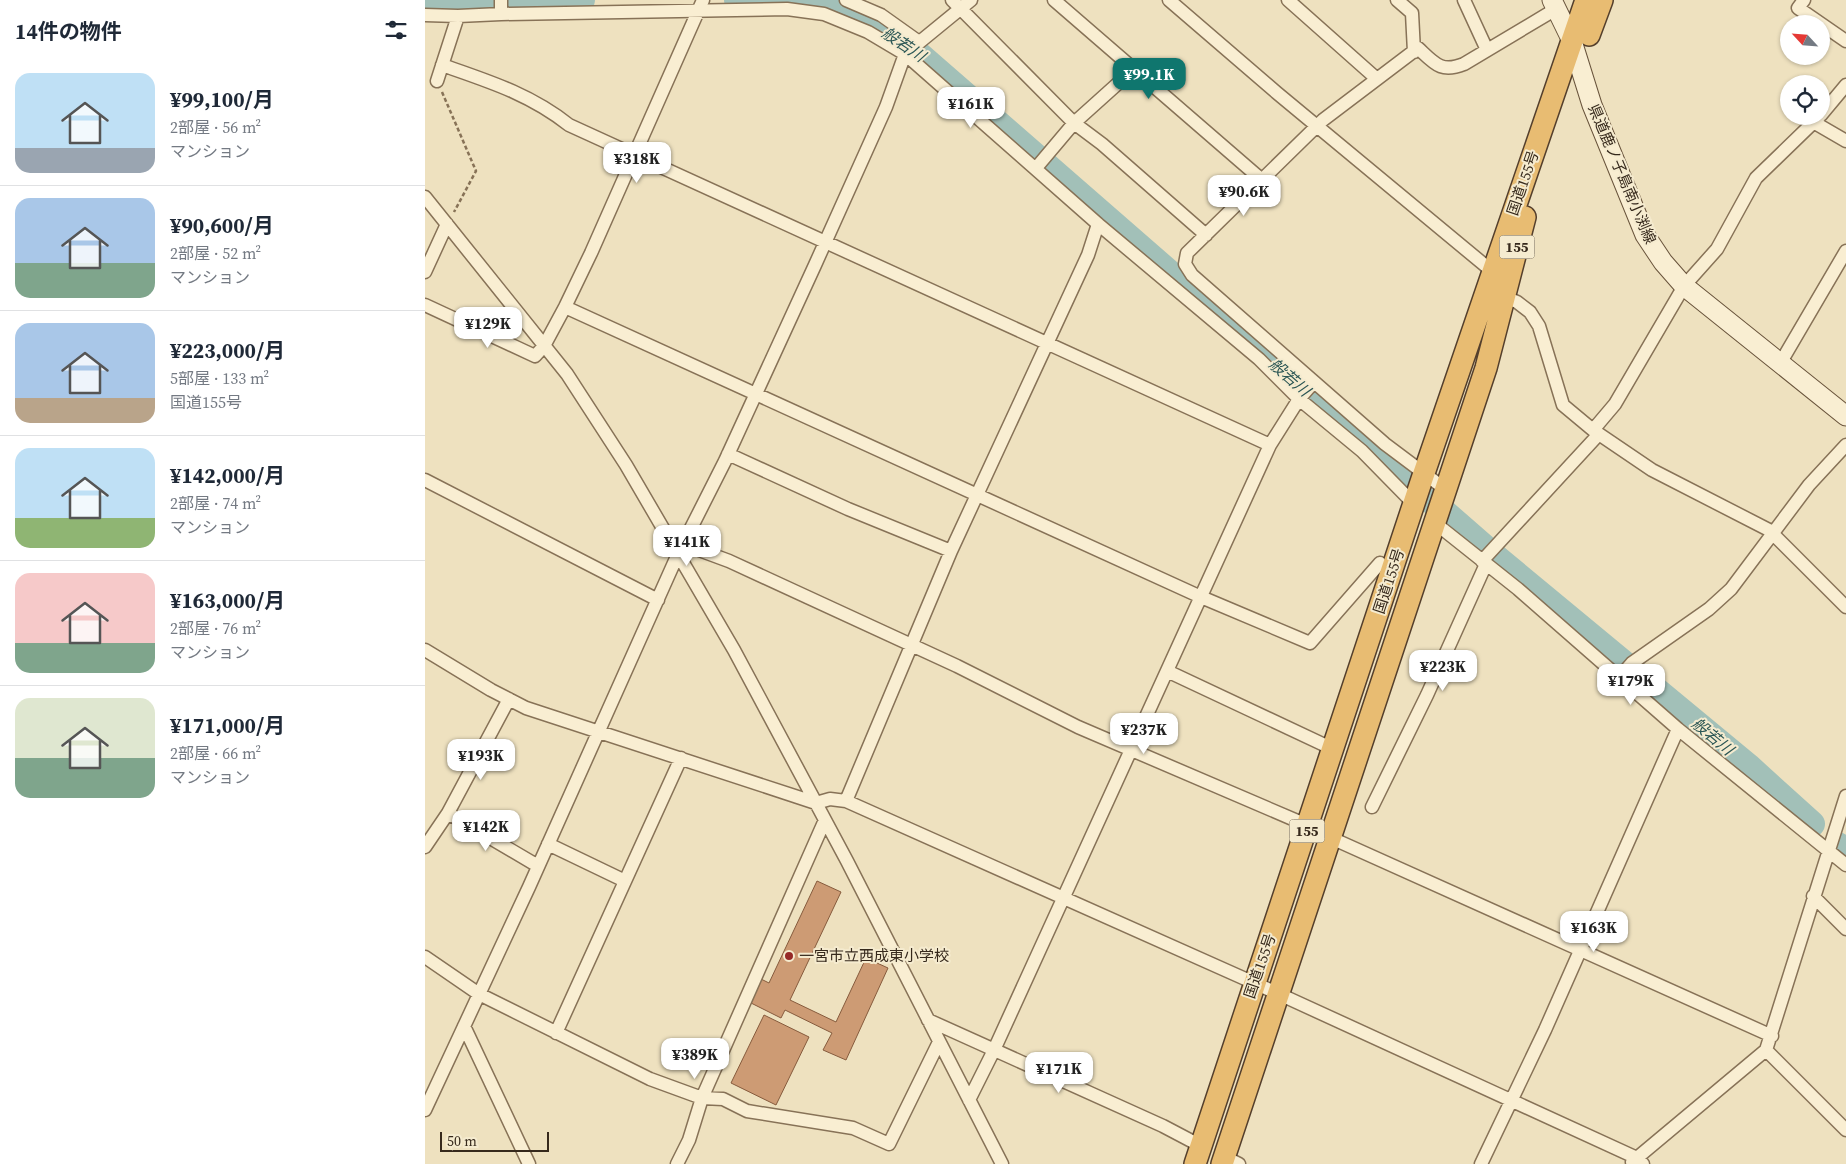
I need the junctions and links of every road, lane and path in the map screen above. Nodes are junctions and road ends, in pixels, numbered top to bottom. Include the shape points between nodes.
1 (846, 0) edge
2 (1054, 0) edge
3 (1169, 0) edge
4 (1288, 0) edge
5 (1397, 0) edge
6 (1464, 0) edge
7 (1586, 0) edge
8 (1602, 0) edge
9 (1804, 0) edge
10 (962, 3) edge
11 (1554, 5) edge
12 (700, 6) edge
13 (501, 8) edge
14 (425, 15) edge
15 (458, 16) junction
16 (1846, 41) edge
17 (913, 48) junction
18 (1487, 50) junction
19 (1575, 51) junction
20 (1414, 52) junction
21 (442, 65) junction
22 (1134, 69) junction
23 (1377, 79) junction
24 (437, 81) joint
25 (1846, 85) edge
26 (1830, 105) edge
27 (1074, 122) junction
28 (1812, 125) edge
29 (1827, 125) edge
30 (1317, 126) junction
31 (1846, 141) edge
32 (635, 156) junction
33 (1037, 166) junction
34 (1262, 180) junction
35 (425, 197) edge
36 (447, 224) junction
37 (1098, 224) junction
38 (1206, 235) junction
39 (825, 242) junction
40 (1846, 251) edge
41 (425, 272) edge
42 (1493, 272) junction
43 (1684, 286) junction
44 (1505, 297) junction
45 (425, 305) edge
46 (565, 307) junction
47 (1048, 343) junction
48 (544, 346) junction
49 (1781, 362) junction
50 (1312, 384) junction
51 (757, 392) junction
52 (1300, 398) junction
53 (1846, 416) edge
54 (1596, 432) junction
55 (1270, 445) junction
56 (1846, 445) edge
57 (728, 454) junction
58 (425, 480) edge
59 (1419, 489) junction
60 (977, 496) junction
61 (1440, 506) junction
62 (1773, 534) junction
63 (680, 549) junction
64 (951, 551) junction
65 (1485, 561) junction
66 (1380, 563) dead end
67 (1201, 596) junction
68 (658, 600) junction
69 (1846, 607) edge
70 (911, 645) junction
71 (425, 650) edge
72 (1167, 671) junction
73 (1620, 676) junction
74 (509, 699) junction
75 (1678, 729) junction
76 (599, 731) junction
77 (1131, 749) junction
78 (1333, 749) junction
79 (681, 758) junction
80 (1846, 796) edge
81 (846, 801) junction
82 (816, 803) junction
83 (1372, 808) dead end
84 (448, 813) junction
85 (825, 820) junction
86 (1309, 826) junction
87 (1329, 838) junction
88 (548, 844) junction
89 (425, 847) edge
90 (1827, 852) junction
91 (1846, 865) edge
92 (538, 866) junction
93 (625, 881) junction
94 (1813, 896) junction
95 (1061, 898) junction
96 (1846, 929) edge
97 (1580, 950) junction
98 (425, 957) edge
99 (1254, 984) junction
100 (479, 994) junction
101 (1279, 994) junction
102 (928, 1020) junction
103 (464, 1026) junction
104 (556, 1033) junction
105 (1772, 1036) junction
106 (939, 1042) junction
107 (994, 1050) junction
108 (1765, 1050) junction
109 (702, 1098) junction
110 (969, 1100) junction
111 (1511, 1101) junction
112 (425, 1110) edge
113 (1846, 1130) edge
114 (1198, 1155) edge
115 (1229, 1162) edge
116 (1637, 1162) edge
117 (529, 1164) edge
118 (677, 1164) edge
119 (1002, 1164) edge
120 (1481, 1164) edge

1 - 17 street via 881,15
2 - 22 street
3 - 30 street
4 - 23 street
5 - 20 street via 1412,13
6 - 18 street
7 - 19 highway, 国道155号 / 155
8 - 19 highway, 国道155号 / 155
9 - 16 street via 1798,8
10 - 17 street
10 - 27 street
11 - 18 street
11 - 19 main road, 県道鹿ノ子島南小渕線
12 - 13 street
12 - 17 street via 787,9 824,14
12 - 32 street
13 - 15 street
14 - 15 street
15 - 21 street
17 - 33 street
17 - 39 street
18 - 20 street via 1450,69 1440,67 1418,48
19 - 42 highway, 国道155号 / 155
19 - 43 main road, 県道鹿ノ子島南小渕線 via 1592,105 1645,235
19 - 44 highway, 国道155号 / 155 via 1543,152
20 - 23 street
21 - 24 street
21 - 32 street via 546,106 569,125
22 - 27 street
22 - 34 street
23 - 30 street
24 - 36 path via 476,171
25 - 26 street
27 - 33 street
27 - 38 street
28 - 43 street via 1756,178 1717,249
29 - 31 street
30 - 34 street
30 - 42 street
32 - 39 street
32 - 46 street
33 - 37 street
34 - 38 street
35 - 36 street
36 - 41 street
36 - 48 street
37 - 47 street via 1088,255
37 - 52 street
38 - 50 street via 1187,253 1185,264 1192,275
39 - 47 street
39 - 51 street
40 - 49 street
42 - 59 highway, 国道155号 / 155
43 - 49 main road, 県道鹿ノ子島南小渕線
43 - 54 street
44 - 54 street via 1530,312 1539,326 1563,405
44 - 61 highway, 国道155号 / 155 via 1486,368
45 - 48 street via 535,356
46 - 48 street
46 - 51 street
47 - 55 street
47 - 60 street
48 - 63 street via 567,374
49 - 53 main road, 県道鹿ノ子島南小渕線
50 - 52 street
50 - 59 street via 1385,444
51 - 57 street
51 - 60 street
52 - 55 street
52 - 59 street via 1362,451
54 - 62 street via 1653,470
54 - 65 street
55 - 67 street
56 - 62 street via 1809,485
57 - 63 street
57 - 64 street
58 - 68 street
59 - 61 street
59 - 78 highway, 国道155号 / 155
60 - 64 street
60 - 67 street
61 - 65 street
61 - 87 highway, 国道155号 / 155
62 - 69 street
62 - 73 street via 1731,589 1709,609 1631,663
63 - 68 street
63 - 70 street via 729,561
63 - 82 street
64 - 70 street
65 - 73 street
65 - 83 street via 1427,695
66 - 67 street via 1310,643
67 - 72 street
68 - 76 street
70 - 77 street via 1078,727
70 - 81 street
71 - 74 street
72 - 77 street
72 - 78 street
73 - 75 street
74 - 76 street via 526,708
74 - 84 street
75 - 90 street
75 - 97 street
76 - 79 street
76 - 88 street
77 - 86 street
77 - 95 street
78 - 86 highway, 国道155号 / 155
79 - 82 street
79 - 93 street
80 - 90 street
81 - 82 street via 830,799
81 - 95 street
82 - 85 street
84 - 89 street
84 - 92 street
85 - 102 street
85 - 109 street
86 - 99 highway, 国道155号 / 155
87 - 97 street
87 - 101 highway, 国道155号 / 155
88 - 92 street
88 - 93 street
90 - 91 street
90 - 94 street
92 - 100 street
93 - 104 street
94 - 96 street
94 - 105 street
95 - 99 street
95 - 107 street
97 - 105 street
97 - 111 street
98 - 100 street
99 - 101 street
99 - 114 highway, 国道155号 / 155
100 - 103 street
100 - 104 street
101 - 111 street
101 - 115 highway, 国道155号 / 155
102 - 106 street
102 - 107 street
103 - 112 street
103 - 117 street
104 - 109 street via 650,1079
105 - 108 street
106 - 109 street via 889,1144 853,1128 747,1111 723,1099
106 - 110 street
107 - 110 street
107 - 114 street via 1163,1126
108 - 113 street
108 - 116 street
109 - 118 street via 689,1140
110 - 119 street
111 - 116 street
111 - 120 street

